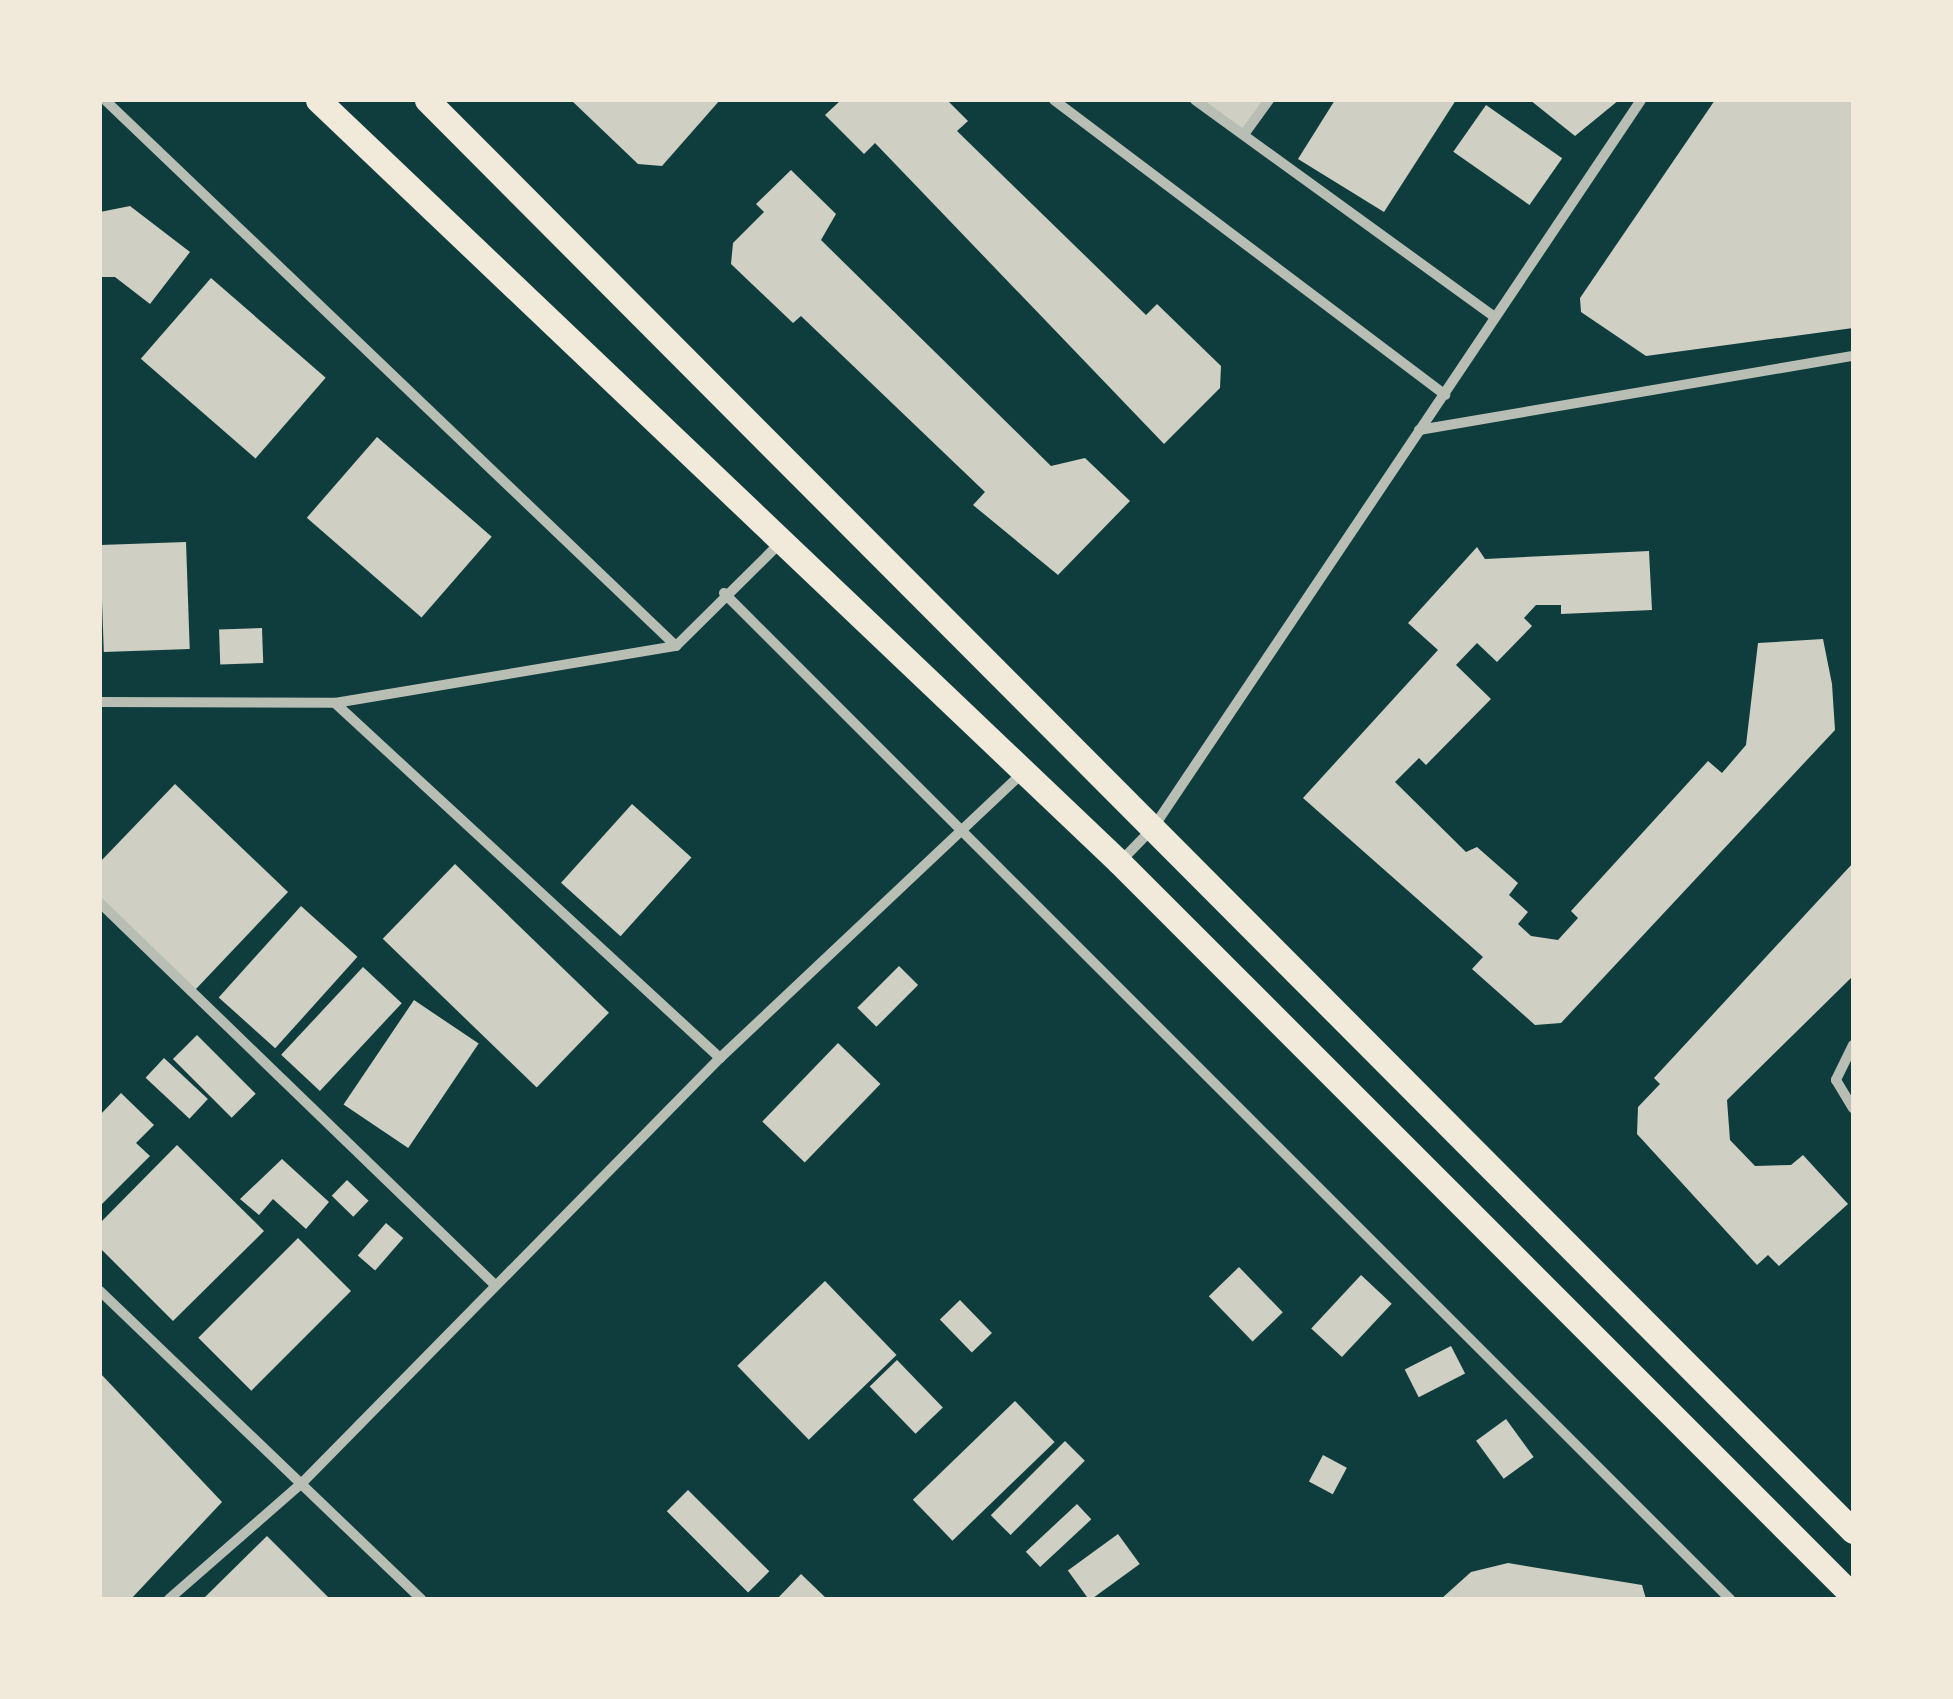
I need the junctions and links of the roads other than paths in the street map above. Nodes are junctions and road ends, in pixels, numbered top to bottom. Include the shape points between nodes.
1 (102, 100) edge
2 (318, 100) edge
3 (427, 100) edge
4 (1054, 100) edge
5 (1195, 100) edge
6 (1269, 100) edge
7 (1640, 100) edge
8 (1245, 132) junction
9 (1492, 315) junction
10 (1853, 356) edge
11 (1445, 395) junction
12 (1419, 430) junction
13 (782, 541) junction
14 (724, 593) junction
15 (676, 646) junction
16 (100, 702) edge
17 (335, 702) junction
18 (1024, 771) junction
19 (1152, 828) junction
20 (957, 832) junction
21 (1120, 862) junction
22 (100, 903) edge
23 (1853, 1045) edge
24 (720, 1058) junction
25 (1853, 1108) edge
26 (495, 1284) junction
27 (100, 1292) edge
28 (302, 1483) junction
29 (1853, 1531) edge
30 (1853, 1596) edge
31 (168, 1599) edge
32 (422, 1599) edge
33 (1730, 1599) edge

1 - 15 street
2 - 13 main road
3 - 19 main road
4 - 11 street
5 - 8 street
6 - 8 street
7 - 9 street
8 - 9 street
9 - 11 street
10 - 12 street
11 - 12 street
12 - 19 street
13 - 14 street
13 - 18 main road
14 - 15 street
14 - 20 street
15 - 17 street
16 - 17 street
17 - 24 street
18 - 20 street
18 - 21 main road
19 - 21 street
19 - 29 main road
20 - 24 street
20 - 33 street
21 - 30 main road
22 - 26 street
23 - 25 street via 1836,1080
24 - 26 street
26 - 28 street
27 - 28 street
28 - 31 street
28 - 32 street

